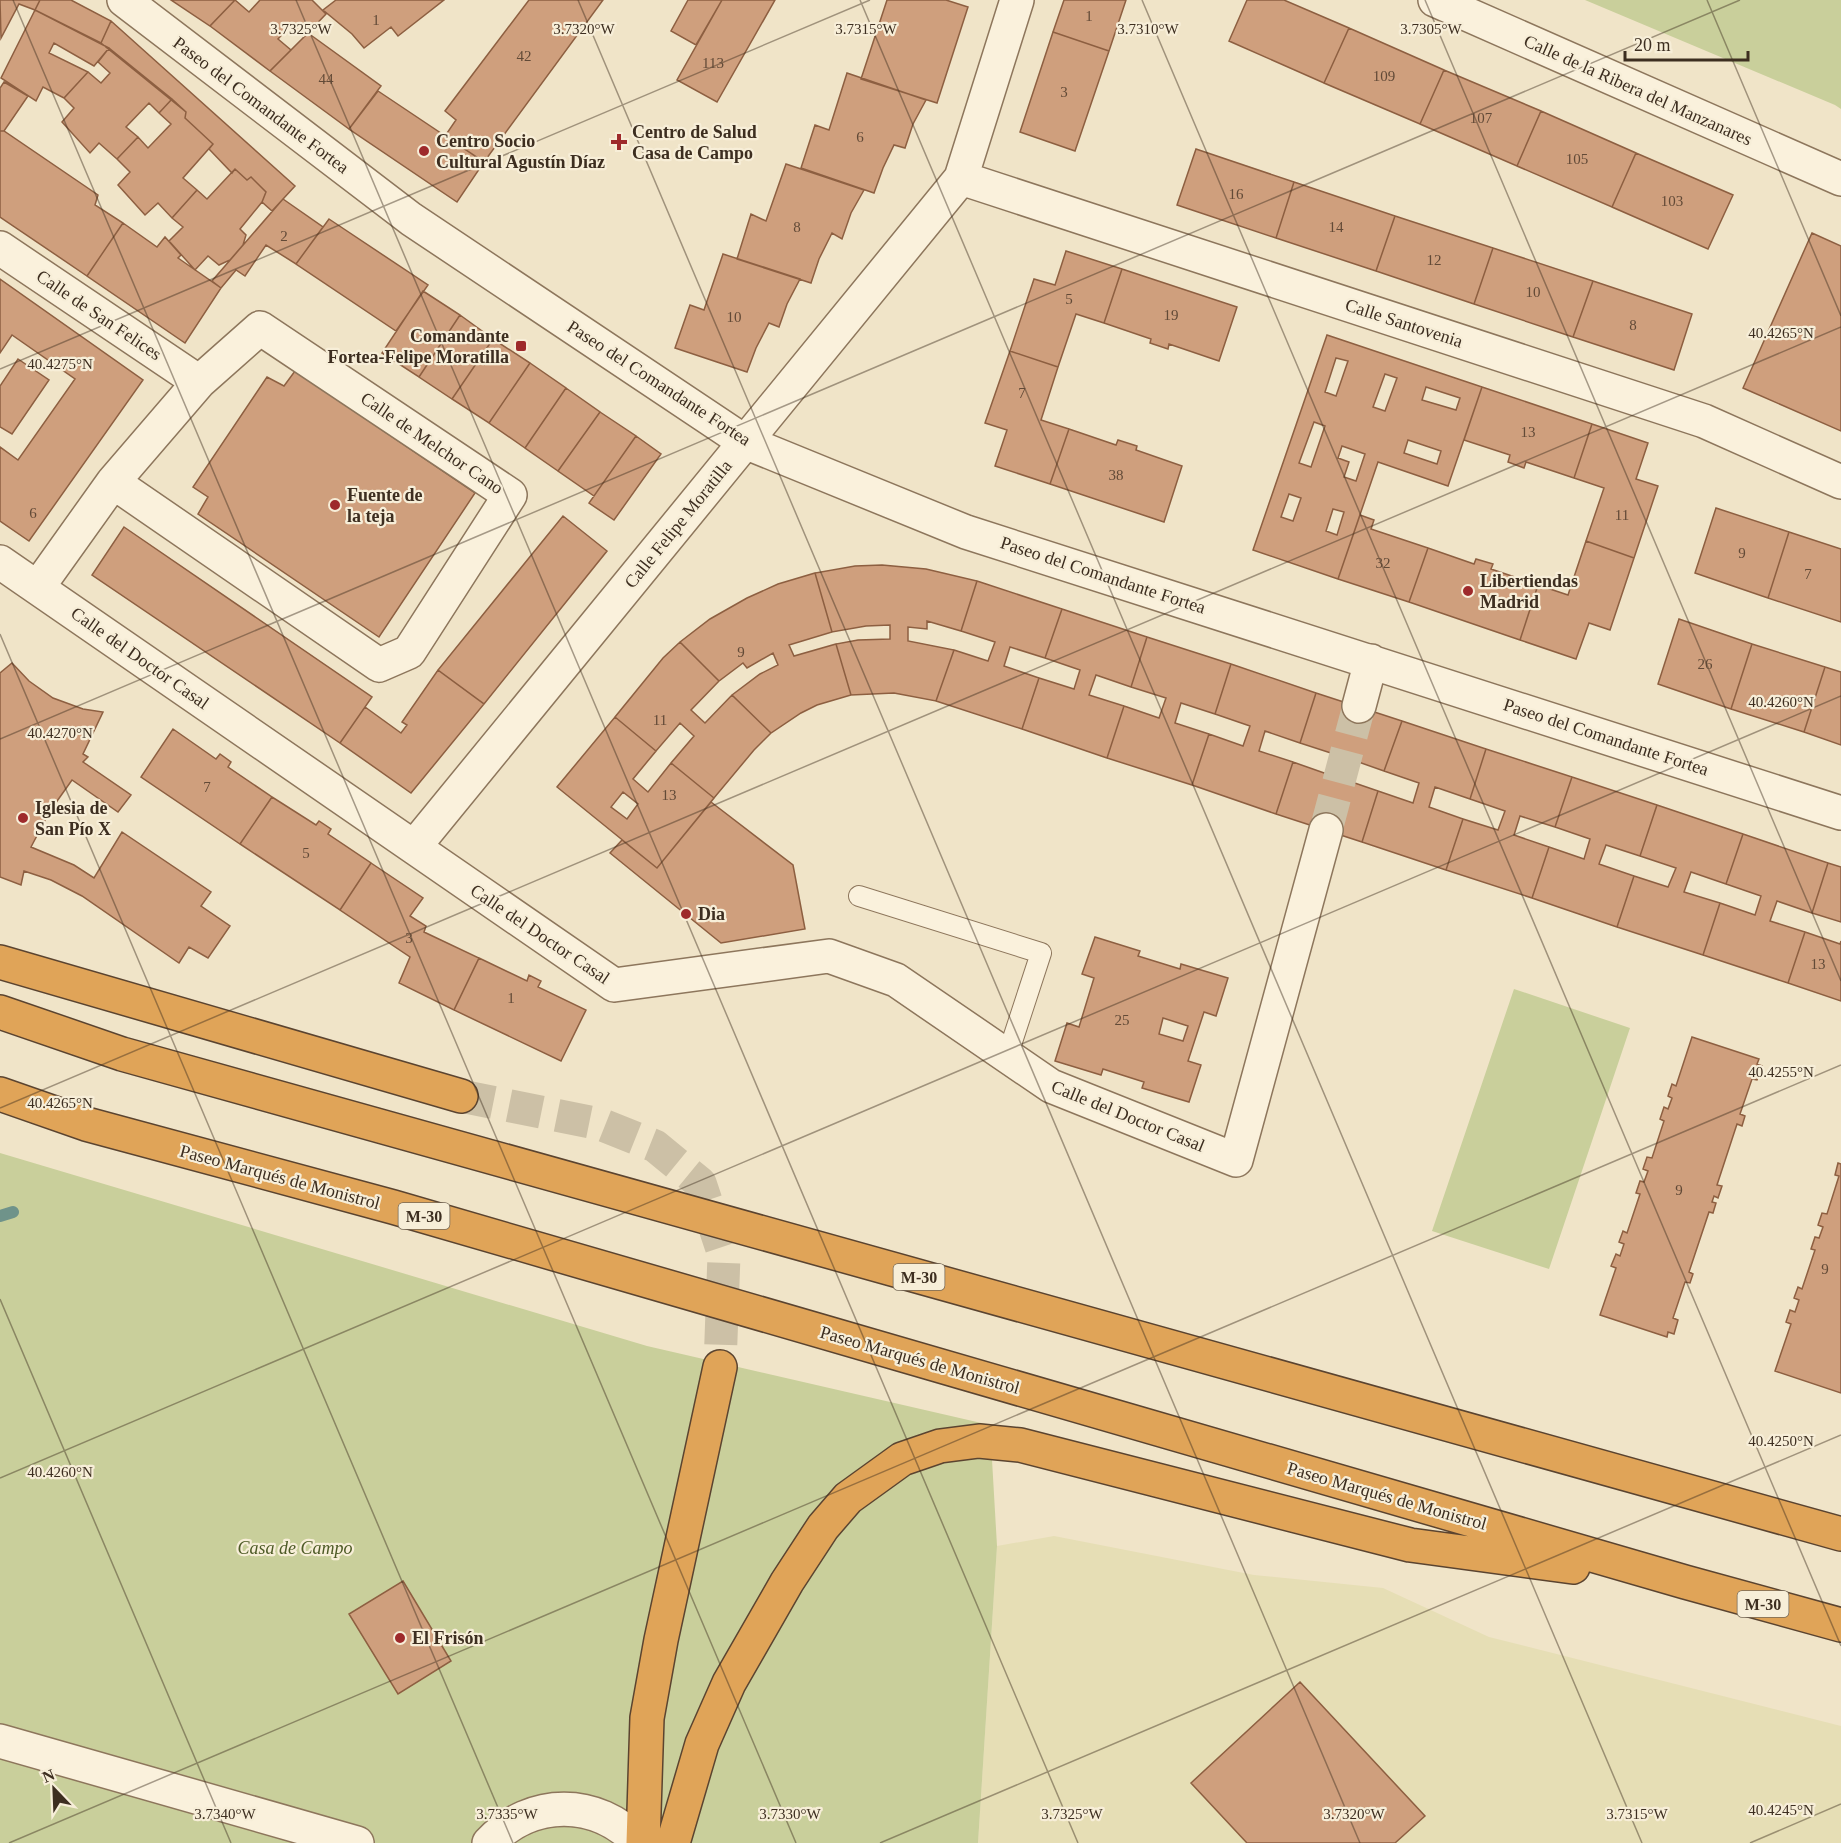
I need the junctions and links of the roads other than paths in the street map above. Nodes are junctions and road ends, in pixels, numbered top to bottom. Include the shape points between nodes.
1 (124, 0) edge
2 (1017, 0) edge
3 (1435, 0) edge
4 (961, 178) junction
5 (1841, 179) edge
6 (0, 248) edge
7 (199, 382) junction
8 (744, 442) junction
9 (113, 482) junction
10 (1841, 482) edge
11 (0, 562) edge
12 (38, 587) junction
13 (1371, 661) junction
14 (1359, 706) tunnel mouth
15 (1841, 813) edge
16 (1326, 830) tunnel mouth
17 (414, 847) junction
18 (859, 896) dead end
19 (0, 962) edge
20 (0, 1012) edge
21 (1007, 1057) junction
22 (0, 1094) edge
23 (461, 1096) tunnel mouth
24 (720, 1367) tunnel mouth
25 (1841, 1534) edge
26 (1685, 1582) junction
27 (1841, 1625) edge
28 (0, 1742) edge
29 (357, 1843) edge
30 (489, 1843) edge
31 (641, 1843) edge
32 (673, 1843) edge

1 - 8 street, Paseo del Comandante Fortea via 411,219
2 - 4 street, Calle Felipe Moratilla
3 - 5 street, Calle de la Ribera del Manzanares
4 - 8 street, Calle Felipe Moratilla
4 - 10 street, Calle Santovenia via 1704,421
6 - 7 street, Calle de San Felices
7 - 9 street, Calle de Melchor Cano
7 - 9 street, Calle de Melchor Cano via 260,328 510,495 409,652 379,665
8 - 13 street, Paseo del Comandante Fortea via 966,532
8 - 17 street, Calle Felipe Moratilla
9 - 12 street, Calle de Melchor Cano
11 - 12 street, Calle del Doctor Casal
12 - 17 street, Calle del Doctor Casal
13 - 14 street
13 - 15 street, Paseo del Comandante Fortea
16 - 21 street, Calle del Doctor Casal via 1236,1160 1051,1086
17 - 21 street, Calle del Doctor Casal via 614,985 829,956 896,980
18 - 21 lane via 1041,953
19 - 23 highway
20 - 25 highway, M-30 via 122,1054
22 - 26 highway, Paseo Marqués de Monistrol / M-30 via 86,1124 393,1207
24 - 31 highway via 647,1718
26 - 27 highway, Paseo Marqués de Monistrol / M-30
26 - 32 highway via 1410,1545 1020,1445 979,1441 940,1446 902,1459 848,1498 787,1582 729,1683 702,1744
28 - 29 street
30 - 31 street via 519,1820 563,1809 608,1819

